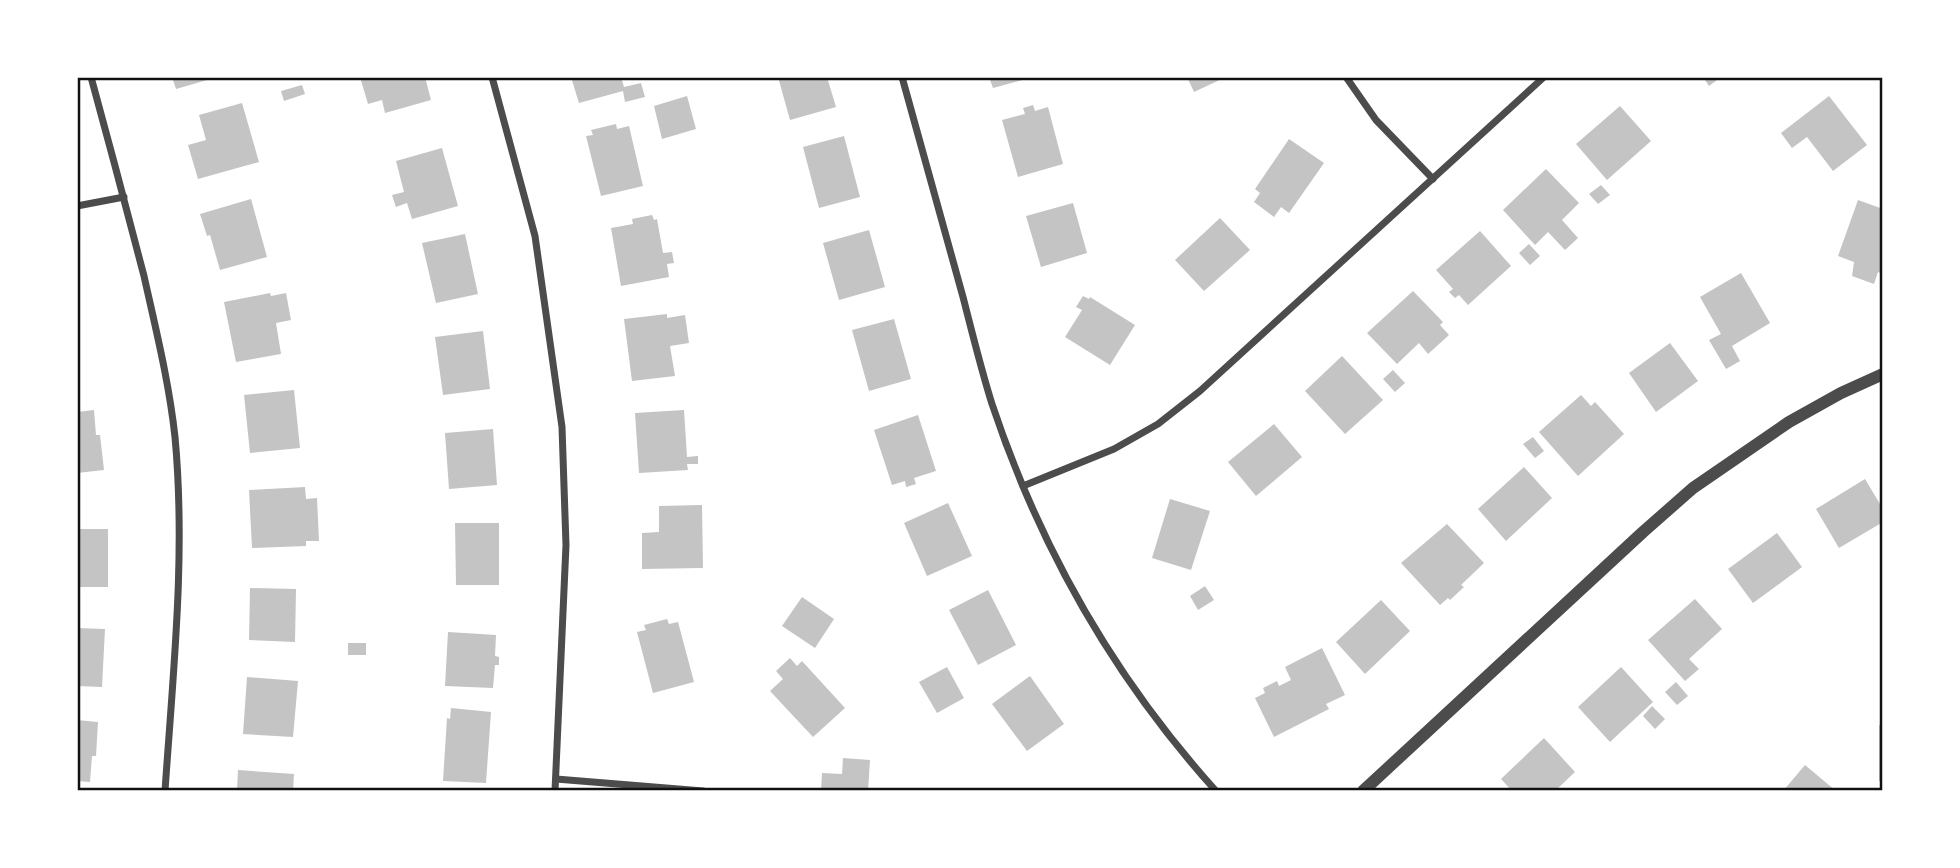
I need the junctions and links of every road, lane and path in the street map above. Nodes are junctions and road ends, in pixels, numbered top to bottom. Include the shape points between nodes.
1 (91, 77) edge
2 (492, 77) edge
3 (902, 77) edge
4 (1346, 77) edge
5 (1544, 77) edge
6 (1433, 180) junction
7 (124, 197) junction
8 (77, 206) edge
9 (1883, 374) edge
10 (1023, 486) junction
11 (556, 779) junction
12 (165, 791) edge
13 (555, 791) edge
14 (703, 791) edge
15 (1216, 791) edge
16 (1363, 791) edge

1 - 7 street
2 - 11 street via 536,236 562,427 566,545
3 - 10 street via 992,403
4 - 6 street via 1376,120
5 - 6 street
6 - 10 street via 1158,424 1114,449
7 - 8 street
7 - 12 street via 165,365 175,438 180,515 178,600
9 - 16 street via 1789,422 1693,488
10 - 15 street via 1055,558 1097,632 1136,693
11 - 13 street
11 - 14 street

